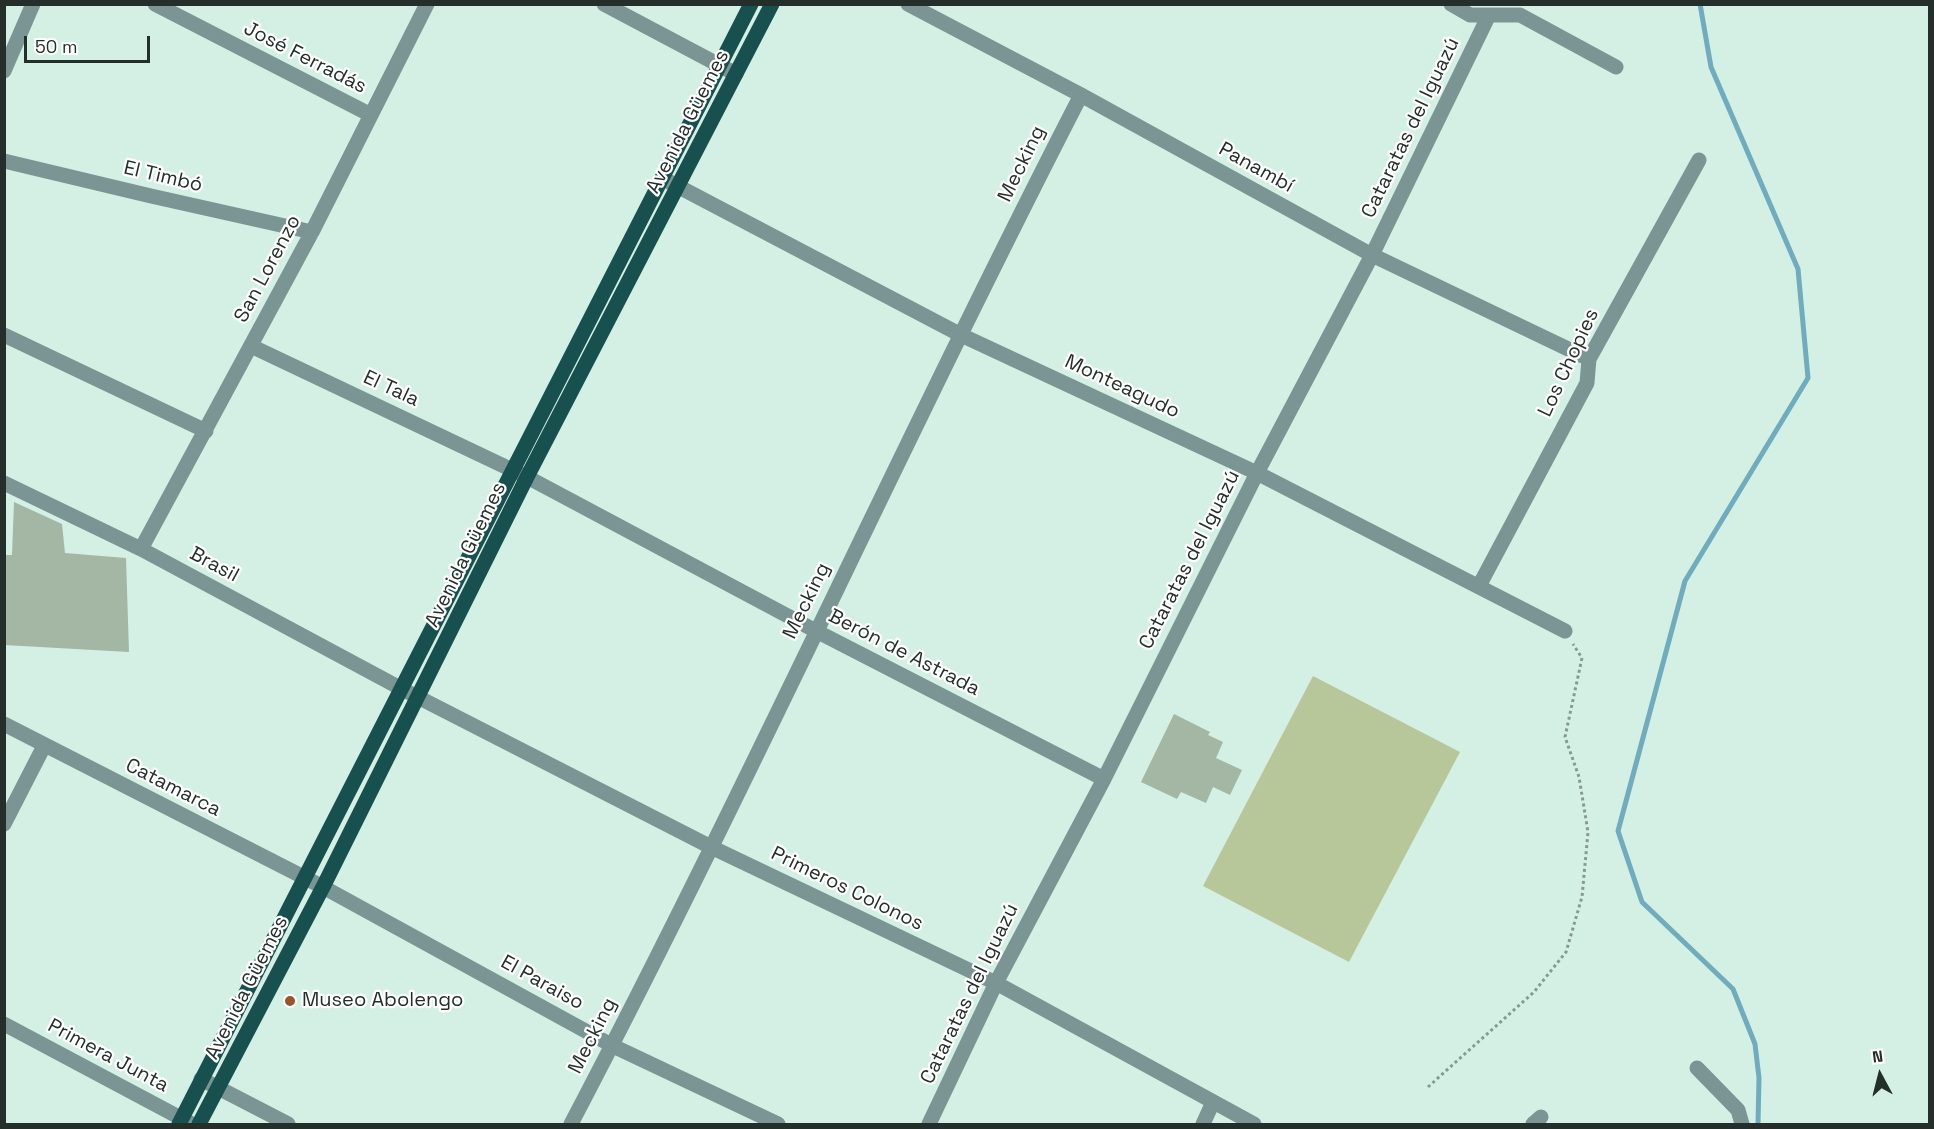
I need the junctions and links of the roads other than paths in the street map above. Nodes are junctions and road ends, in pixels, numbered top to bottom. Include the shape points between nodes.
1 (33, 4) edge
2 (155, 4) edge
3 (427, 4) edge
4 (604, 4) edge
5 (752, 4) edge
6 (772, 4) edge
7 (908, 4) edge
8 (1451, 4) edge
9 (1489, 15) junction
10 (720, 66) junction
11 (1616, 67) dead end
12 (4, 71) edge
13 (736, 74) junction
14 (1081, 95) junction
15 (371, 115) junction
16 (4, 160) edge
17 (1699, 160) dead end
18 (662, 178) junction
19 (678, 186) junction
20 (312, 232) junction
21 (1372, 255) junction
22 (4, 335) edge
23 (961, 335) junction
24 (251, 346) junction
25 (1589, 359) junction
26 (206, 430) junction
27 (513, 471) junction
28 (1257, 473) junction
29 (527, 477) junction
30 (4, 483) edge
31 (141, 549) junction
32 (1479, 586) junction
33 (816, 631) junction
34 (1565, 631) road end
35 (402, 689) junction
36 (418, 697) junction
37 (4, 724) edge
38 (44, 746) junction
39 (1104, 779) junction
40 (4, 824) edge
41 (711, 847) junction
42 (304, 878) junction
43 (323, 887) junction
44 (996, 983) junction
45 (4, 1024) edge
46 (613, 1046) junction
47 (1696, 1068) dead end
48 (201, 1079) junction
49 (219, 1089) junction
50 (1213, 1102) junction
51 (184, 1123) edge
52 (199, 1125) edge
53 (288, 1125) edge
54 (571, 1125) edge
55 (778, 1125) edge
56 (929, 1125) edge
57 (1203, 1125) edge
58 (1254, 1125) edge
59 (1742, 1125) edge

1 - 12 street
2 - 15 street, José Ferradás
3 - 15 street, San Lorenzo
4 - 10 street
5 - 10 main road, Avenida Güemes
6 - 13 main road, Avenida Güemes
7 - 14 street, Panambí
8 - 9 street via 1470,15
9 - 11 street via 1520,15
9 - 21 street, Cataratas del Iguazú
10 - 13 street
10 - 18 main road, Avenida Güemes
13 - 19 main road, Avenida Güemes
14 - 21 street, Panambí
14 - 23 street, Mecking
15 - 20 street, San Lorenzo
16 - 20 street, El Timbó
17 - 25 street, Los Chopies
18 - 19 street, Monteagudo
18 - 27 main road, Avenida Güemes
19 - 23 street, Monteagudo
19 - 29 main road, Avenida Güemes
20 - 24 street, San Lorenzo
21 - 25 street, Panambí
21 - 28 street, Cataratas del Iguazú
22 - 26 street
23 - 28 street, Monteagudo
23 - 33 street, Mecking
24 - 26 street, San Lorenzo
24 - 27 street, El Tala
25 - 32 street, Los Chopies via 1587,383
26 - 31 street, San Lorenzo
27 - 29 street, El Tala
27 - 35 main road, Avenida Güemes
28 - 32 street, Monteagudo
28 - 39 street, Cataratas del Iguazú
29 - 33 street, Berón de Astrada
29 - 36 main road, Avenida Güemes
30 - 31 street, Brasil
31 - 35 street, Brasil
32 - 34 street, Monteagudo
33 - 39 street, Berón de Astrada
33 - 41 street, Mecking
35 - 36 street, Brasil
35 - 42 main road, Avenida Güemes
36 - 41 street, Primeros Colonos
36 - 43 main road, Avenida Güemes
37 - 38 street, Catamarca
38 - 40 street
38 - 42 street, Catamarca
39 - 44 street, Cataratas del Iguazú
41 - 44 street, Primeros Colonos
41 - 46 street, Mecking
42 - 43 street, Catamarca
42 - 48 main road, Avenida Güemes
43 - 46 street, El Paraiso
43 - 49 main road, Avenida Güemes
44 - 50 street, Primeros Colonos
44 - 56 street, Cataratas del Iguazú
45 - 51 street, Primera Junta
46 - 54 street, Mecking
46 - 55 street, El Paraiso
47 - 59 street via 1738,1110
48 - 49 street
48 - 51 main road, Avenida Güemes
49 - 52 main road, Avenida Güemes
49 - 53 street
50 - 57 street
50 - 58 street, Primeros Colonos

